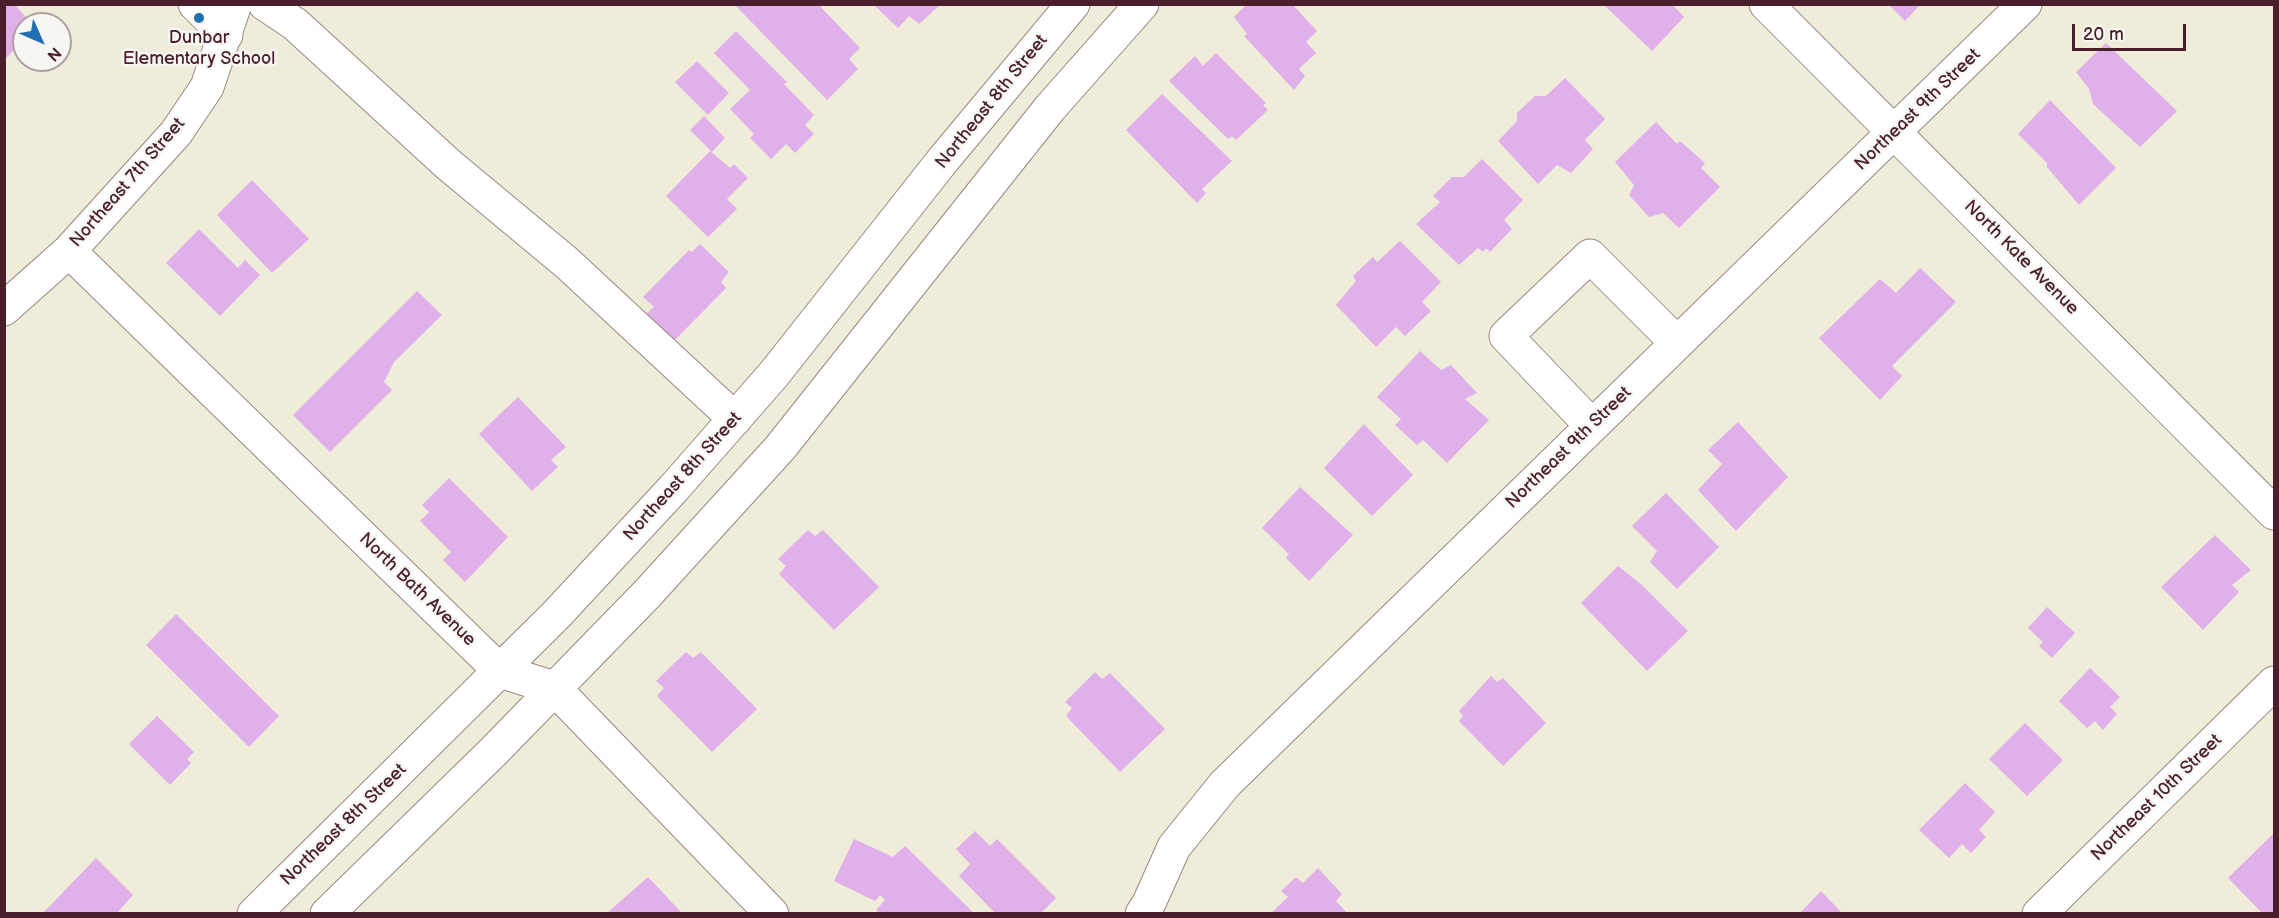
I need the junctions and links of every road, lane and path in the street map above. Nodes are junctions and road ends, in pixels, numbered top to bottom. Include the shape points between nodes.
1 (195, 4) edge
2 (235, 4) edge
3 (265, 4) edge
4 (1073, 4) edge
5 (1142, 4) edge
6 (1766, 4) edge
7 (2025, 4) edge
8 (226, 35) junction
9 (1896, 132) junction
10 (69, 251) junction
11 (8, 300) edge
12 (1677, 343) junction
13 (735, 419) junction
14 (1592, 426) junction
15 (2274, 513) edge
16 (500, 671) junction
17 (2274, 683) edge
18 (554, 688) junction
19 (254, 914) edge
20 (327, 914) edge
21 (772, 914) edge
22 (1142, 914) edge
23 (2039, 914) edge

1 - 8 street
2 - 8 street, Northeast 7th Street
3 - 13 street via 296,24 449,165 567,263
4 - 13 street, Northeast 8th Street
5 - 18 street via 1050,108 780,448 647,594
6 - 9 street, North Kate Avenue
7 - 9 street, Northeast 9th Street
8 - 10 street, Northeast 7th Street via 207,87 176,133
9 - 12 street, Northeast 9th Street
9 - 15 street, North Kate Avenue
10 - 11 street, Northeast 7th Street
10 - 16 street, North Bath Avenue
12 - 14 street, Northeast 9th Street
12 - 14 street via 1590,255 1506,336
13 - 16 street, Northeast 8th Street
14 - 22 street, Northeast 9th Street via 1225,784 1174,847
16 - 18 street, North Bath Avenue
16 - 19 street, Northeast 8th Street
17 - 23 street, Northeast 10th Street
18 - 20 street
18 - 21 street, North Bath Avenue

